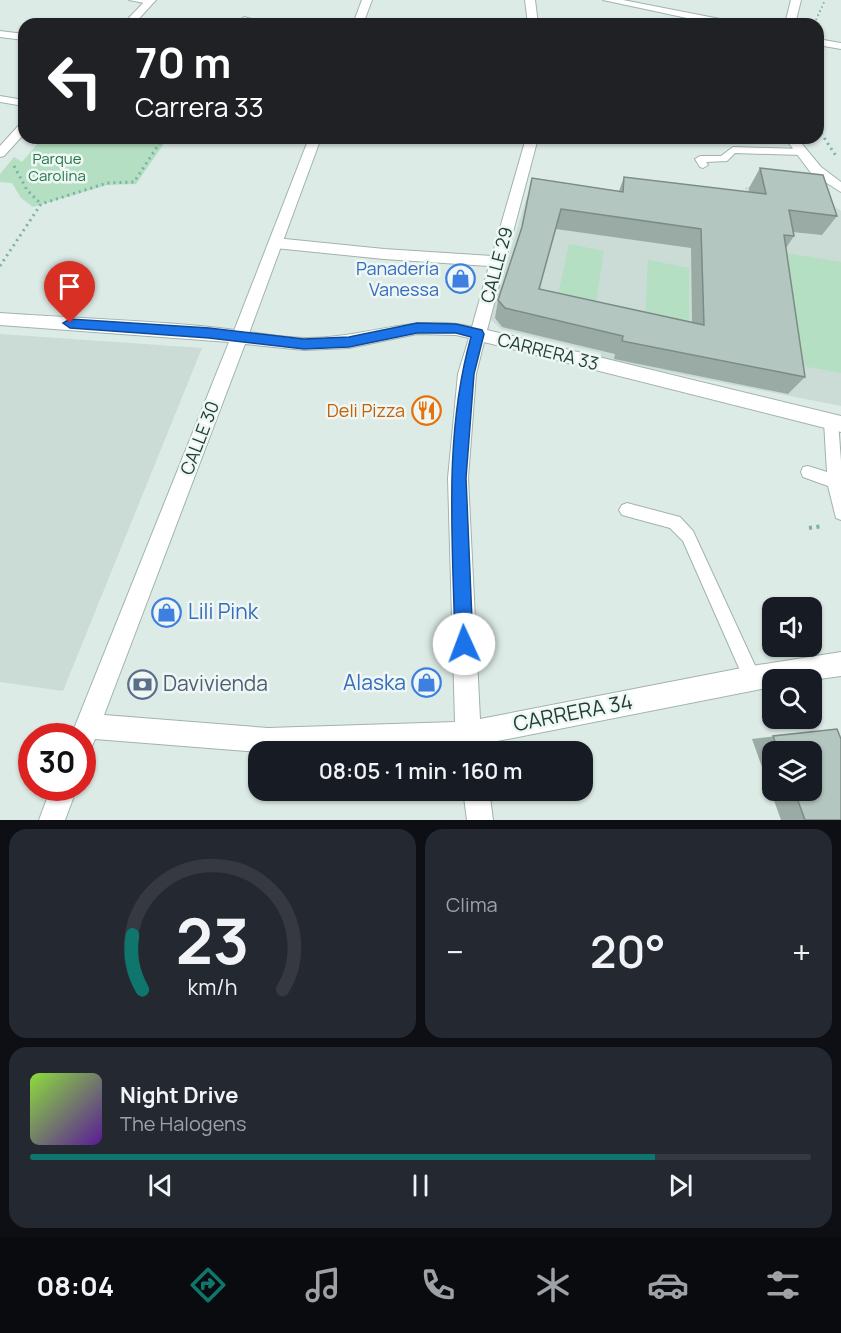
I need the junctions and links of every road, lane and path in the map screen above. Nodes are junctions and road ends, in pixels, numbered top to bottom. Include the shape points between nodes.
1 (133, 0) edge
2 (367, 0) edge
3 (530, 0) edge
4 (608, 0) edge
5 (796, 0) edge
6 (825, 0) edge
7 (150, 1) edge
8 (134, 18) edge
9 (360, 18) edge
10 (532, 18) edge
11 (700, 18) edge
12 (792, 18) edge
13 (818, 18) edge
14 (0, 34) edge
15 (18, 36) edge
16 (824, 43) edge
17 (841, 46) edge
18 (0, 99) edge
19 (18, 102) edge
20 (18, 137) edge
21 (824, 137) edge
22 (159, 144) edge
23 (313, 144) edge
24 (530, 144) edge
25 (796, 144) edge
26 (801, 152) junction
27 (6, 156) edge
28 (841, 161) edge
29 (703, 165) dead end
30 (841, 188) edge
31 (41, 204) junction
32 (275, 243) junction
33 (496, 261) junction
34 (0, 266) edge
35 (0, 319) edge
36 (478, 334) junction
37 (240, 336) junction
38 (836, 423) edge
39 (808, 472) dead end
40 (836, 482) junction
41 (627, 510) dead end
42 (841, 513) edge
43 (831, 525) dead end
44 (809, 528) dead end
45 (841, 664) edge
46 (752, 678) junction
47 (89, 723) edge
48 (96, 732) edge
49 (335, 741) edge
50 (469, 741) edge
51 (478, 741) edge
52 (59, 801) edge
53 (477, 801) edge
54 (52, 820) edge
55 (480, 820) edge

1 - 7 lane
2 - 9 street
3 - 10 street
4 - 11 street
5 - 12 street
6 - 13 path
7 - 8 street
14 - 15 street
16 - 17 street
18 - 19 street
20 - 27 street
21 - 28 path
22 - 31 path via 134,182 107,183
23 - 32 street, CALLE 30
24 - 33 street, CALLE 29
25 - 26 street
26 - 29 lane via 733,150 724,159 700,159
26 - 30 street via 816,170
27 - 31 path via 27,190
31 - 34 path
32 - 33 street
32 - 37 street, CALLE 30
33 - 36 street, CALLE 29
35 - 37 street, CARRERA 33
36 - 37 street, CARRERA 33 via 456,328 417,328 349,342 304,344
36 - 38 street, CARRERA 33
36 - 50 street, CALLE 29 via 467,374 458,478
37 - 47 street, CALLE 30
38 - 40 lane
39 - 40 lane
40 - 42 lane
41 - 46 lane via 675,522 688,536
43 - 44 path
45 - 46 street, CARRERA 34
46 - 51 street, CARRERA 34
48 - 49 street, CARRERA 34
52 - 54 street
53 - 55 street

